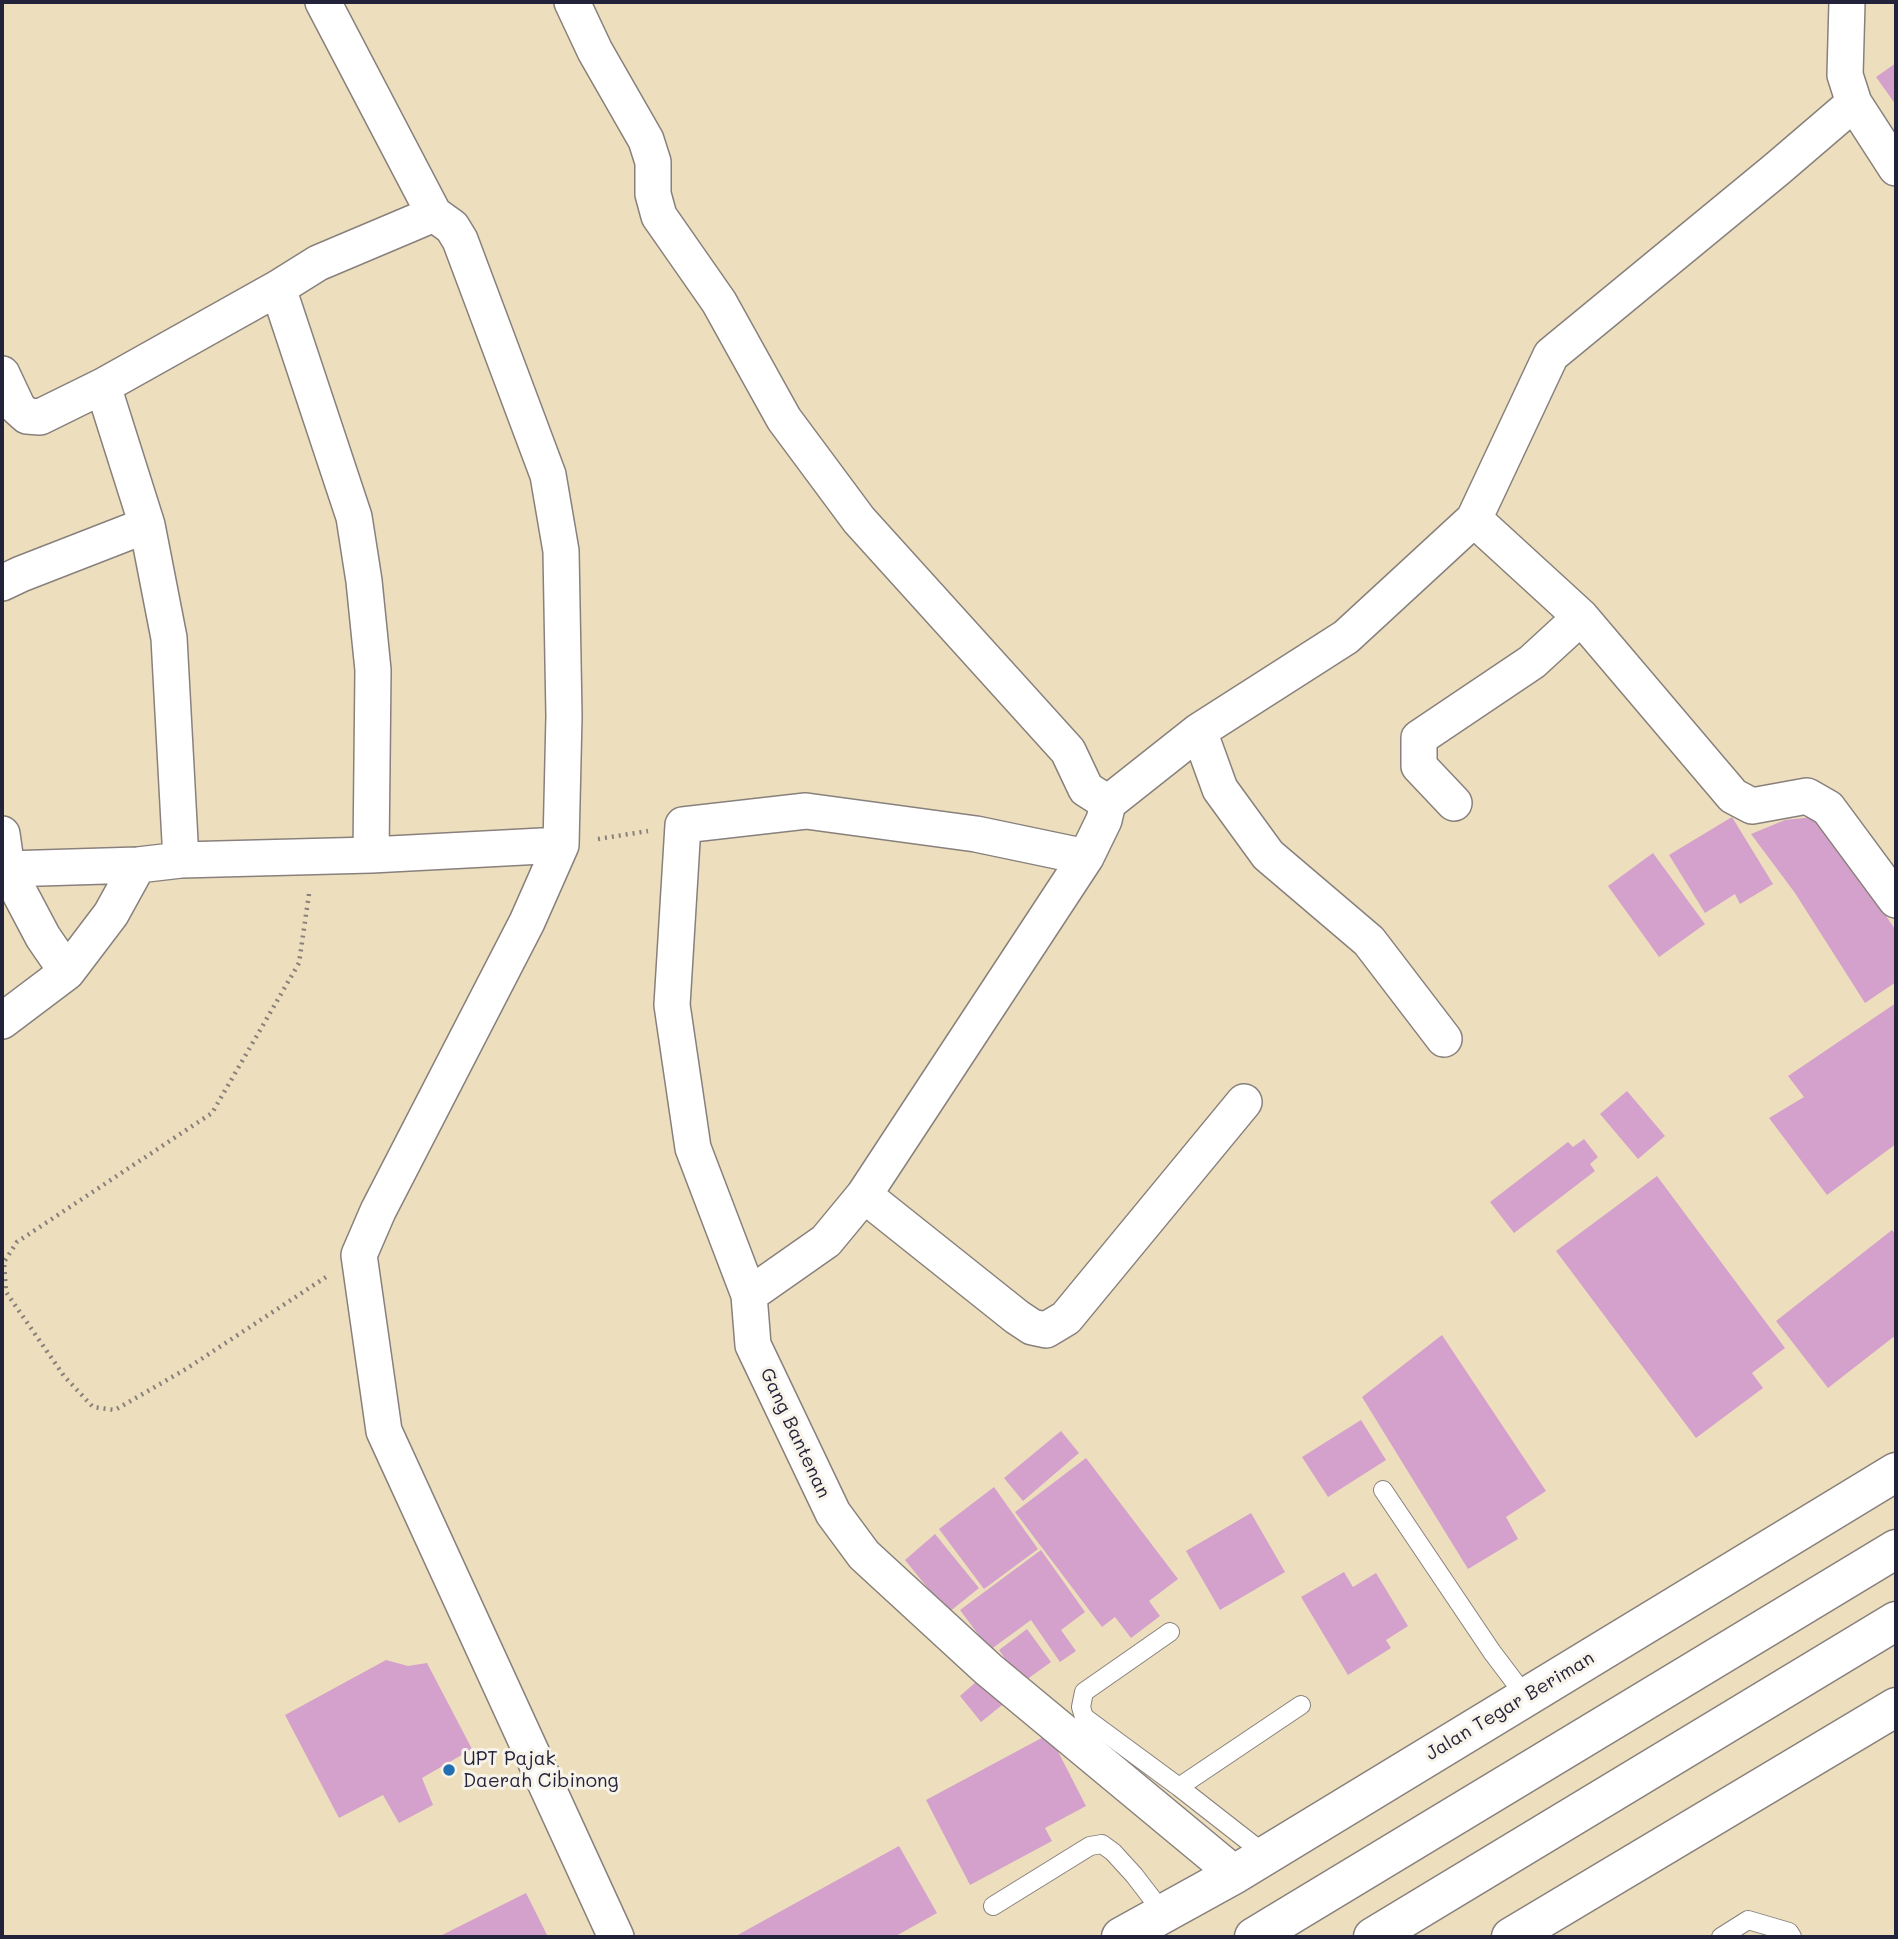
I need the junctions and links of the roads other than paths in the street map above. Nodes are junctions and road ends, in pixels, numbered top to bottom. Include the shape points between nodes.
1 (323, 2) edge
2 (572, 2) edge
3 (1847, 2) edge
4 (1854, 103) junction
5 (1896, 168) edge
6 (434, 214) junction
7 (278, 288) junction
8 (2, 374) edge
9 (103, 386) junction
10 (1474, 519) junction
11 (147, 525) junction
12 (2, 583) edge
13 (1581, 617) junction
14 (1199, 731) junction
15 (1108, 803) junction
16 (1454, 803) dead end
17 (2, 834) edge
18 (561, 845) junction
19 (371, 855) junction
20 (1086, 857) junction
21 (181, 860) junction
22 (138, 866) junction
23 (7, 869) junction
24 (1896, 900) edge
25 (67, 972) junction
26 (2, 1021) edge
27 (1444, 1039) dead end
28 (1244, 1102) dead end
29 (864, 1195) junction
30 (749, 1295) junction
31 (1896, 1472) edge
32 (1383, 1490) dead end
33 (1896, 1549) edge
34 (1896, 1621) edge
35 (1170, 1632) dead end
36 (1526, 1697) junction
37 (1301, 1705) dead end
38 (1896, 1707) edge
39 (1179, 1787) junction
40 (1251, 1864) junction
41 (993, 1906) dead end
42 (1164, 1913) junction
43 (617, 1937) edge
44 (1121, 1937) edge
45 (1254, 1937) edge
46 (1373, 1937) edge
47 (1511, 1937) edge
48 (1721, 1937) edge
49 (1792, 1937) edge

1 - 6 street
2 - 15 street via 646,140 659,216 719,302 784,419 859,520 1068,751 1086,789
3 - 4 street via 1846,75
4 - 5 street
4 - 10 street via 1551,355
6 - 7 street via 318,263
6 - 18 street via 452,227 460,240 548,475 561,551
7 - 9 street
7 - 19 street via 354,517 373,670
8 - 9 street via 18,408 27,416 40,417
9 - 11 street
10 - 13 street
10 - 14 street via 1346,637
11 - 12 street
11 - 21 street via 169,638
13 - 16 street via 1532,662 1419,738 1419,766
13 - 24 street via 1733,796 1752,806 1807,796 1828,808
14 - 15 street
14 - 27 street via 1220,789 1268,855 1369,941
15 - 20 street
17 - 23 street
18 - 19 street
18 - 43 street via 527,922 359,1255 384,1431
19 - 21 street
20 - 29 street
20 - 30 street, Gang Bantenan via 976,834 806,811 683,825 674,1018 693,1148
21 - 22 street
22 - 23 street
22 - 25 street via 111,914
23 - 25 street
25 - 26 street
28 - 29 street via 1066,1318 1046,1330 1017,1317
29 - 30 street via 826,1241
30 - 40 street, Gang Bantenan via 753,1345 833,1513 864,1555 988,1669
31 - 36 main road, Jalan Tegar Beriman
32 - 36 lane
33 - 45 main road
34 - 46 main road
35 - 39 lane via 1084,1692 1081,1707 1084,1717
36 - 40 main road, Jalan Tegar Beriman
37 - 39 lane
38 - 47 main road
39 - 40 lane
40 - 42 main road, Jalan Tegar Beriman
41 - 42 lane via 1090,1846 1102,1844
42 - 44 main road, Jalan Tegar Beriman
48 - 49 lane via 1748,1920 1789,1932

